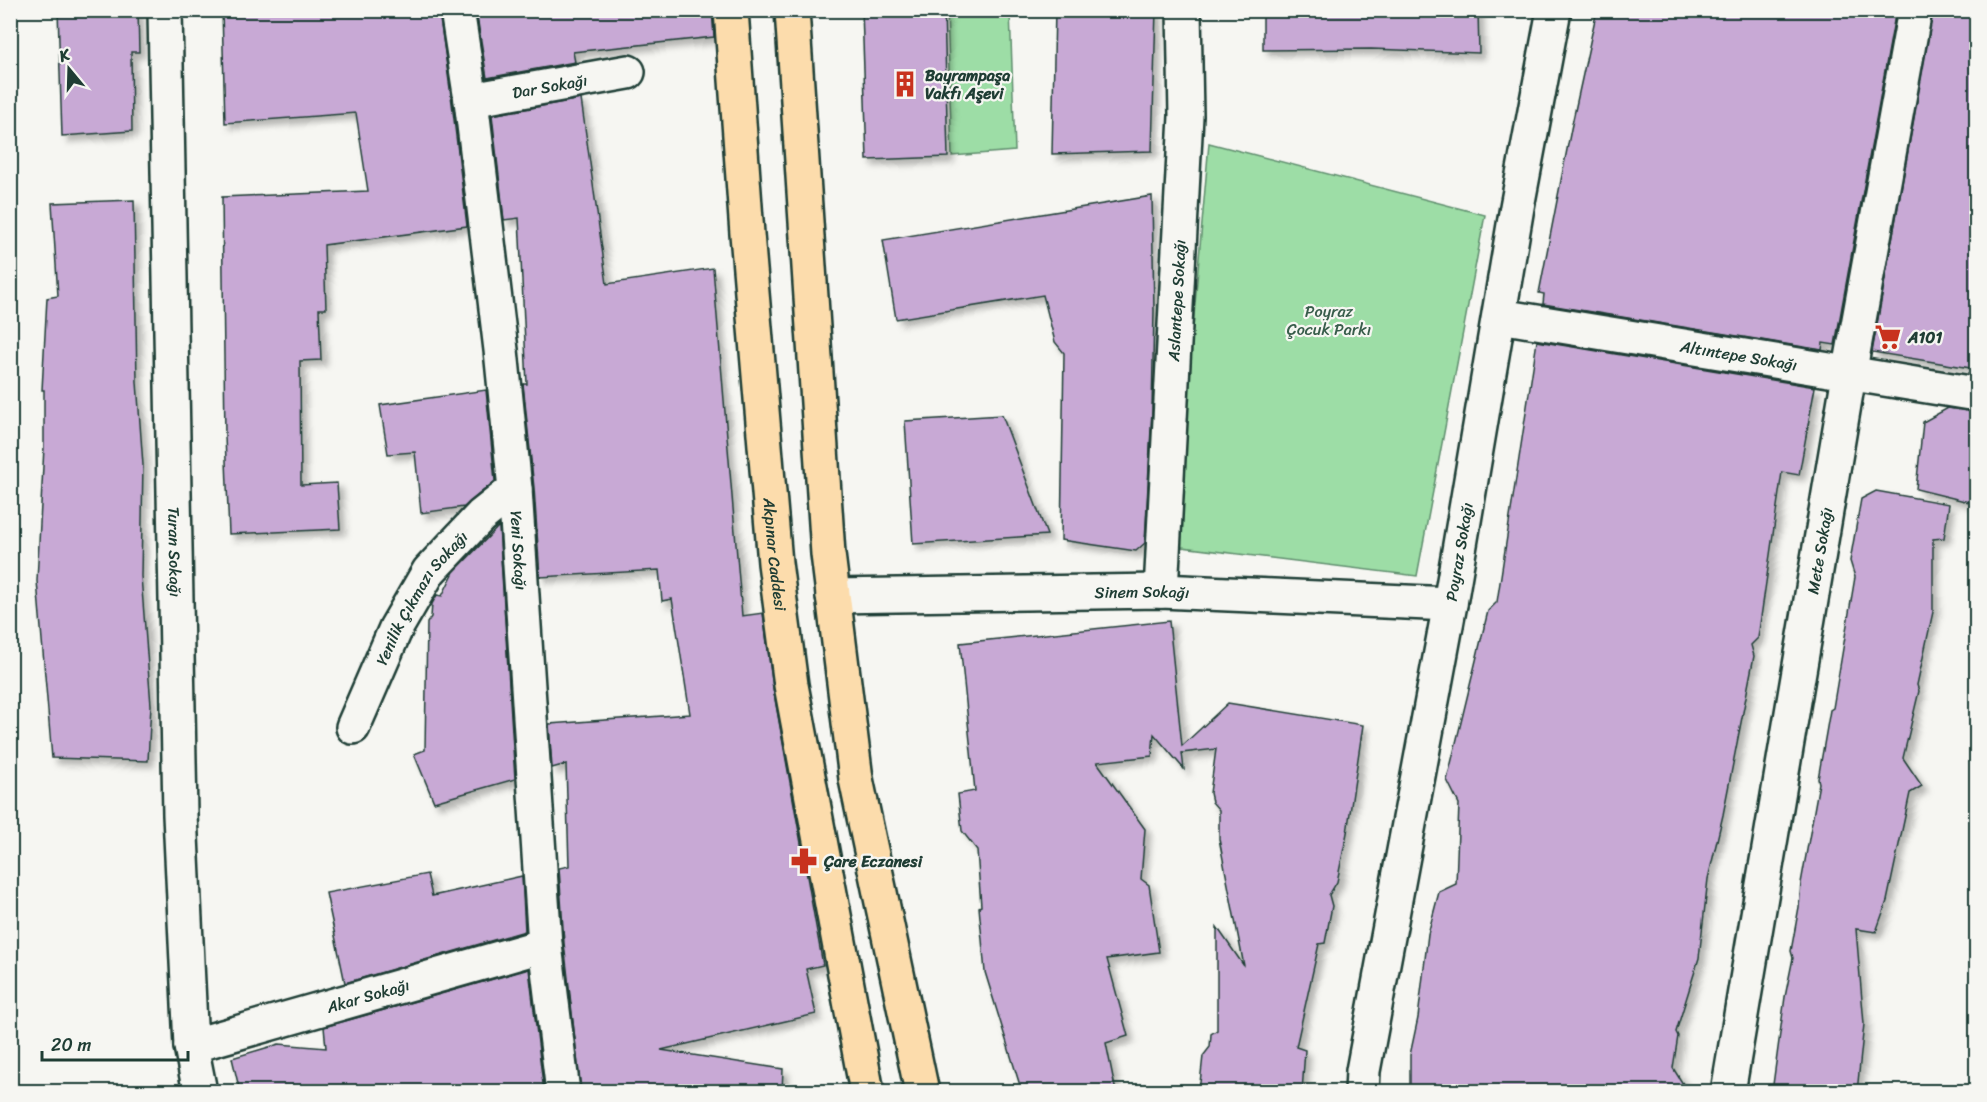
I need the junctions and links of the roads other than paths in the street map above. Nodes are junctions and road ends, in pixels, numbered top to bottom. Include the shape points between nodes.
1 (165, 10) edge
2 (457, 10) edge
3 (731, 10) edge
4 (792, 10) edge
5 (1184, 10) edge
6 (1554, 10) edge
7 (1915, 10) edge
8 (628, 72) dead end
9 (471, 100) junction
10 (1500, 316) junction
11 (1850, 375) junction
12 (1977, 394) edge
13 (515, 489) junction
14 (1161, 591) junction
15 (833, 596) junction
16 (1450, 604) junction
17 (353, 727) dead end
18 (545, 945) junction
19 (191, 1046) junction
20 (200, 1092) edge
21 (563, 1092) edge
22 (867, 1092) edge
23 (922, 1092) edge
24 (1362, 1092) edge
25 (1728, 1092) edge

1 - 19 street, Turan Sokağı via 180,815
2 - 9 street, Yeni Sokağı
3 - 22 main road, Akpınar Caddesi via 775,563 791,685
4 - 15 main road
5 - 14 street, Aslantepe Sokağı via 1186,116
6 - 10 street, Poyraz Sokağı
7 - 11 street, Mete Sokağı
8 - 9 street, Dar Sokağı
9 - 13 street, Yeni Sokağı
10 - 11 street, Altıntepe Sokağı
10 - 16 street, Poyraz Sokağı
11 - 12 street, Altıntepe Sokağı
11 - 25 street, Mete Sokağı
13 - 17 street, Yenilik Çıkmazı Sokağı via 481,516 429,571 396,628
13 - 18 street, Yeni Sokağı
14 - 15 street, Sinem Sokağı
14 - 16 street, Sinem Sokağı
15 - 23 main road via 856,779
16 - 24 street, Poyraz Sokağı
18 - 19 street, Akar Sokağı
18 - 21 street, Yeni Sokağı
19 - 20 street, Turan Sokağı

